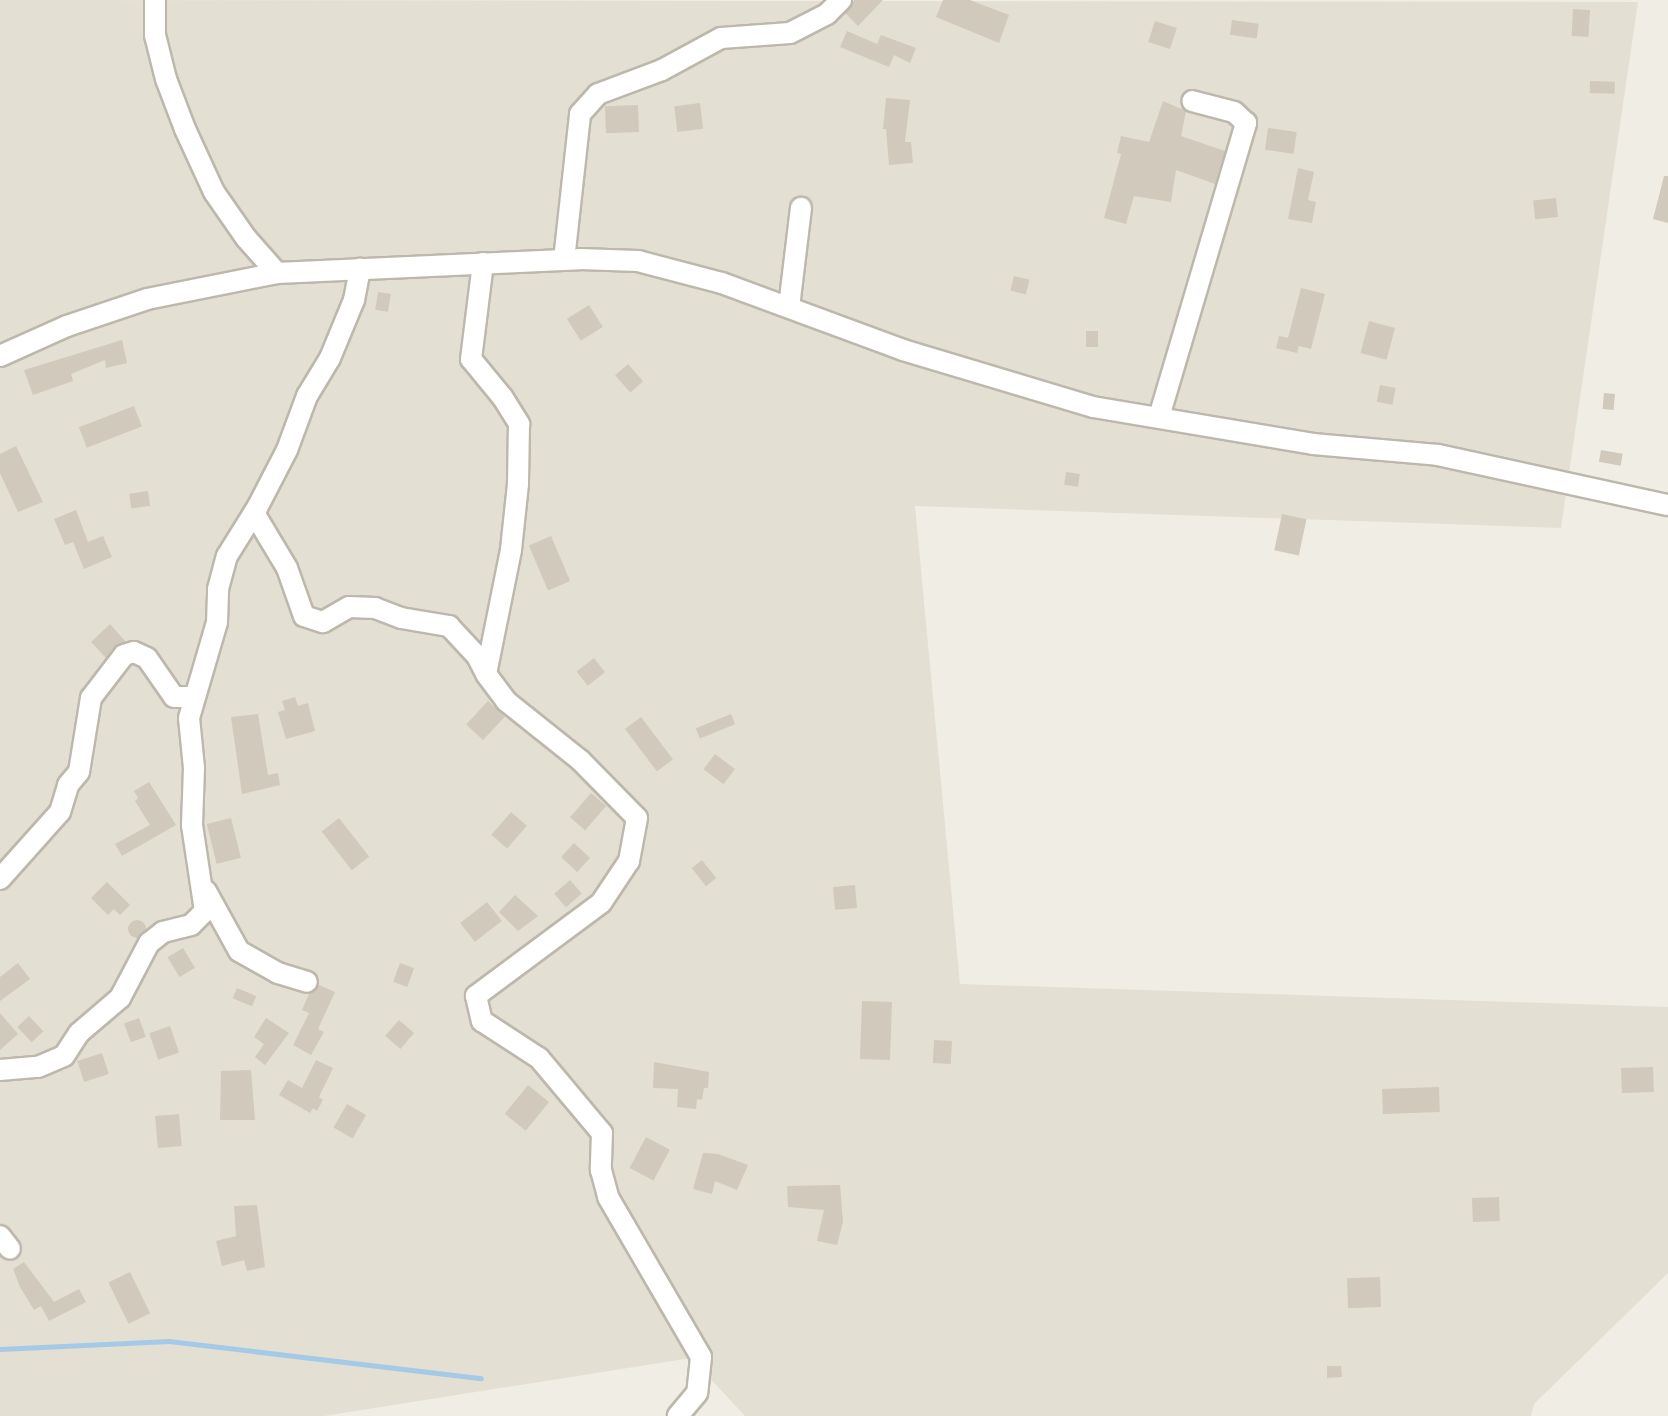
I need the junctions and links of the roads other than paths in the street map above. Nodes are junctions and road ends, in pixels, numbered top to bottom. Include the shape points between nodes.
1 (155, 0) edge
2 (841, 0) edge
3 (1192, 101) dead end
4 (801, 208) dead end
5 (564, 260) junction
6 (483, 263) junction
7 (360, 269) junction
8 (277, 273) junction
9 (789, 307) junction
10 (1, 354) edge
11 (1159, 417) junction
12 (1668, 505) edge
13 (254, 513) junction
14 (486, 674) junction
15 (192, 698) junction
16 (0, 879) edge
17 (202, 880) junction
18 (307, 982) dead end
19 (0, 1070) edge
20 (678, 1416) edge

1 - 8 street via 155,35 185,129 214,192
2 - 5 street via 827,14 790,33 721,38 662,70 598,94 580,114
3 - 11 street via 1234,112 1246,123
4 - 9 street
5 - 6 street
5 - 9 street via 638,261
6 - 7 street
6 - 14 street via 471,359 519,424 511,550
7 - 8 street
7 - 13 street via 354,300 330,358 307,396 287,450
8 - 10 street via 147,299
9 - 11 street via 903,350 1094,407
11 - 12 street via 1313,444 1438,455
13 - 14 street via 287,568 304,615 322,622 349,607 375,608 401,618 448,626 477,657
13 - 15 street via 227,556 218,589 217,622
14 - 20 street via 506,701 580,760 637,818 630,861 601,903 476,996 482,1021 539,1058 602,1133 601,1170 608,1197 701,1357 697,1393
15 - 16 street via 174,698 147,658 134,652 124,655 91,698 80,772 68,785 60,812
15 - 17 street via 192,825
17 - 18 street via 239,951 278,973
17 - 19 street via 205,911 191,925 163,932 149,943 120,998 79,1033 64,1056 38,1067

